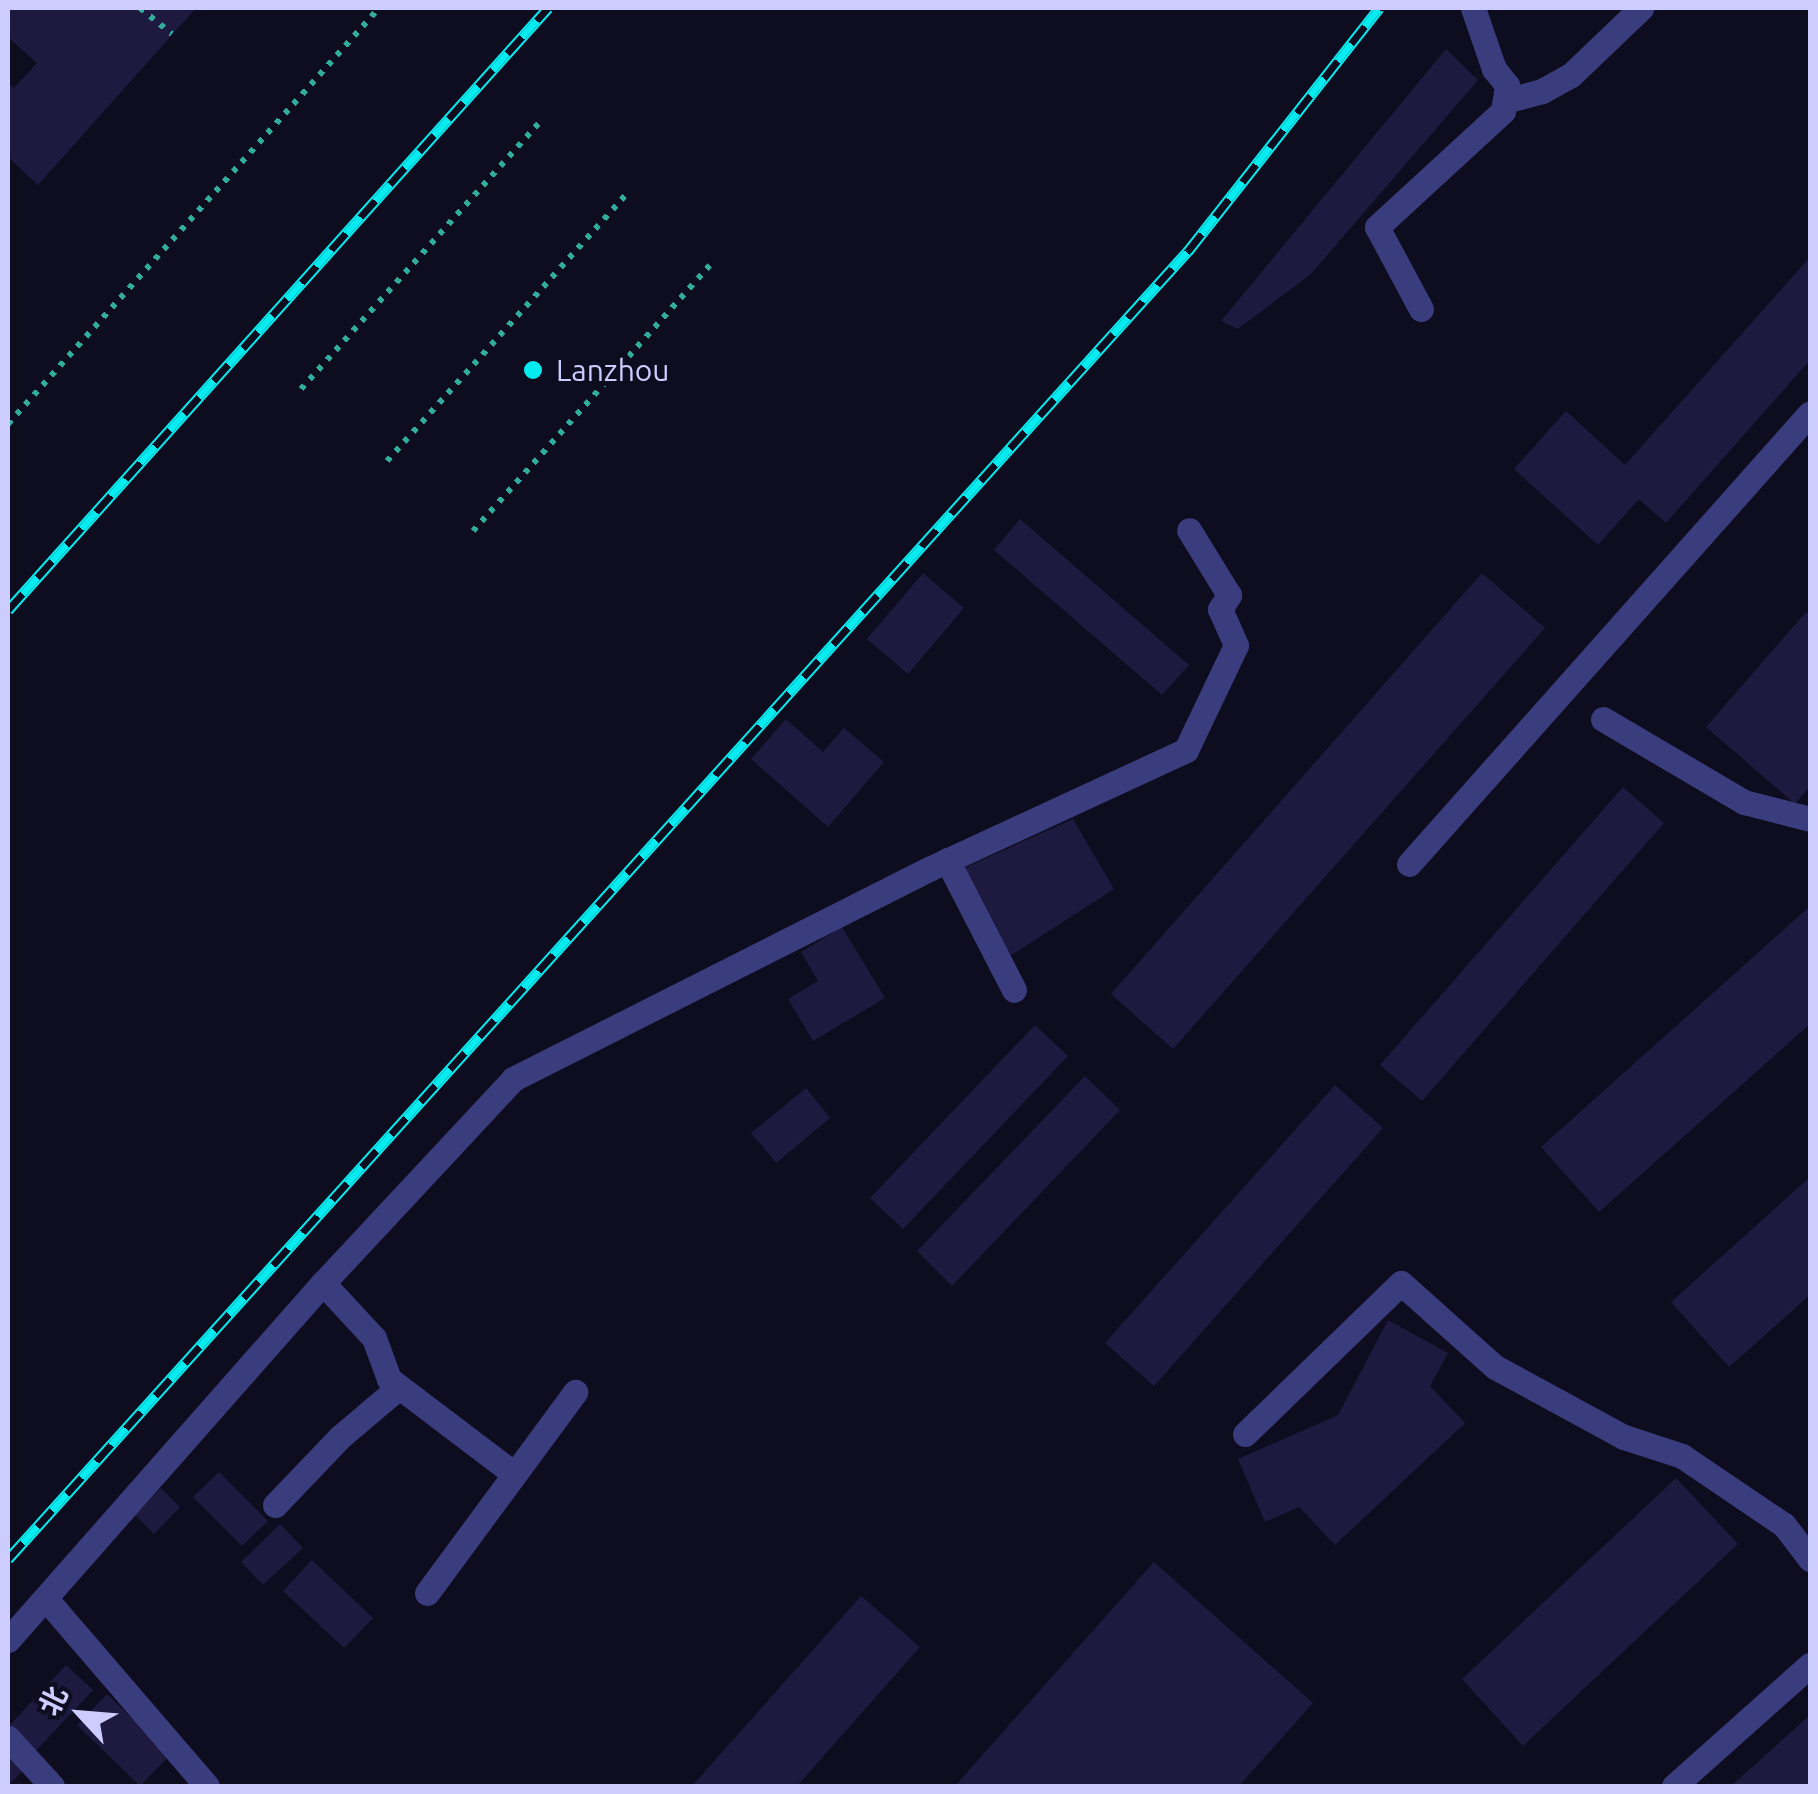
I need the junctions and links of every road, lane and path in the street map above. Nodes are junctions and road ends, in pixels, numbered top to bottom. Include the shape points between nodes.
1 (140, 8) edge
2 (380, 8) edge
3 (1473, 8) edge
4 (1640, 8) edge
5 (172, 34) dead end
6 (1505, 100) junction
7 (543, 118) dead end
8 (628, 192) dead end
9 (710, 265) dead end
10 (1421, 309) dead end
11 (301, 388) dead end
12 (1810, 412) edge
13 (8, 424) edge
14 (386, 461) dead end
15 (1189, 530) dead end
16 (472, 531) dead end
17 (1602, 719) dead end
18 (1810, 819) edge
19 (947, 860) junction
20 (1409, 864) dead end
21 (1014, 990) dead end
22 (323, 1282) junction
23 (400, 1387) junction
24 (575, 1392) dead end
25 (1245, 1434) dead end
26 (513, 1473) junction
27 (274, 1506) dead end
28 (1810, 1559) edge
29 (427, 1593) dead end
30 (46, 1599) junction
31 (8, 1640) edge
32 (1810, 1665) edge
33 (8, 1738) edge
34 (52, 1786) edge
35 (207, 1786) edge
36 (1674, 1786) edge

1 - 5 path
2 - 13 path
3 - 6 street via 1494,69 1507,85
4 - 6 street via 1571,75
6 - 10 street via 1504,111 1377,227
7 - 11 path
8 - 14 path
9 - 16 path
12 - 20 street
15 - 19 street via 1229,595 1220,608 1236,645 1186,750
17 - 18 street via 1744,802
19 - 21 street
19 - 22 street via 513,1079
22 - 23 street via 374,1338 388,1379
22 - 30 street
23 - 26 street
23 - 27 street
24 - 26 street
25 - 28 street via 1402,1283 1494,1367 1624,1437 1682,1456 1784,1525
26 - 29 street
30 - 31 street
30 - 35 street
32 - 36 street
33 - 34 street

